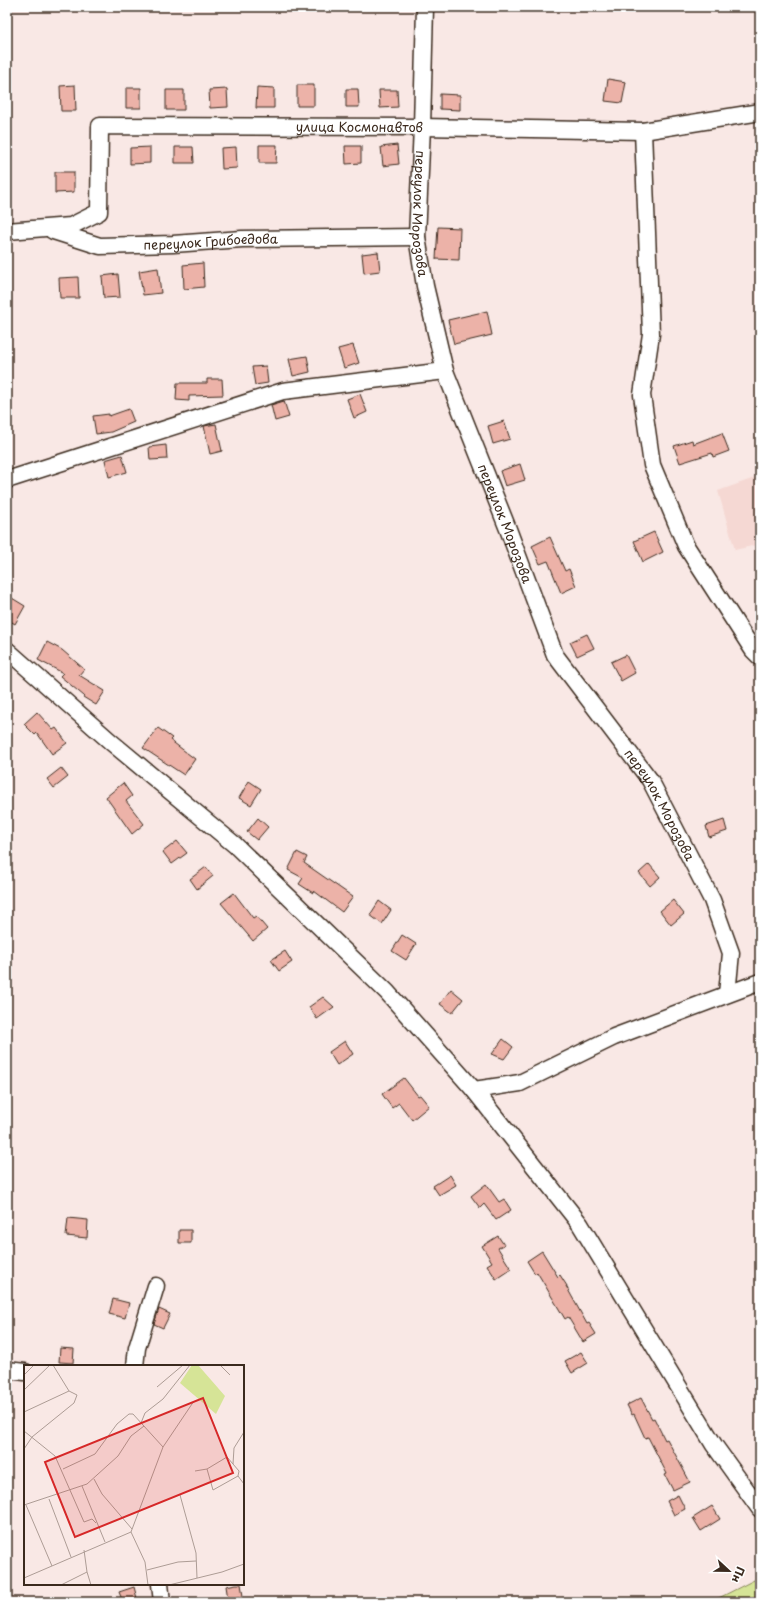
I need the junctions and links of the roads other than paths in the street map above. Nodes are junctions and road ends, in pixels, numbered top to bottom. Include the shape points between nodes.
1 (424, 7) edge
2 (760, 112) edge
3 (422, 127) junction
4 (643, 131) junction
5 (46, 228) junction
6 (7, 231) edge
7 (417, 237) junction
8 (445, 371) junction
9 (7, 480) edge
10 (7, 650) edge
11 (760, 657) edge
12 (760, 982) edge
13 (727, 994) junction
14 (474, 1090) junction
15 (156, 1286) dead end
16 (135, 1365) edge
17 (7, 1370) edge
18 (24, 1372) edge
19 (760, 1509) edge
20 (160, 1585) edge
21 (162, 1602) edge

1 - 3 street, переулок Морозова
2 - 4 street, улица Космонавтов
3 - 4 street, улица Космонавтов
3 - 5 street, улица Космонавтов via 100,126 99,212 71,226
3 - 7 street, переулок Морозова
4 - 11 street via 651,334 642,395 652,465 686,546
5 - 6 street, переулок Грибоедова
5 - 7 street, переулок Грибоедова via 100,246 242,239
7 - 8 street, переулок Морозова via 425,286
8 - 9 street via 283,391
8 - 13 street, переулок Морозова via 555,655 650,780 712,900 731,953
10 - 14 street via 111,742 235,845 387,992
12 - 13 street
13 - 14 street via 614,1037 520,1083
14 - 19 street via 580,1224 714,1445
15 - 16 street via 137,1348
17 - 18 street
20 - 21 street

